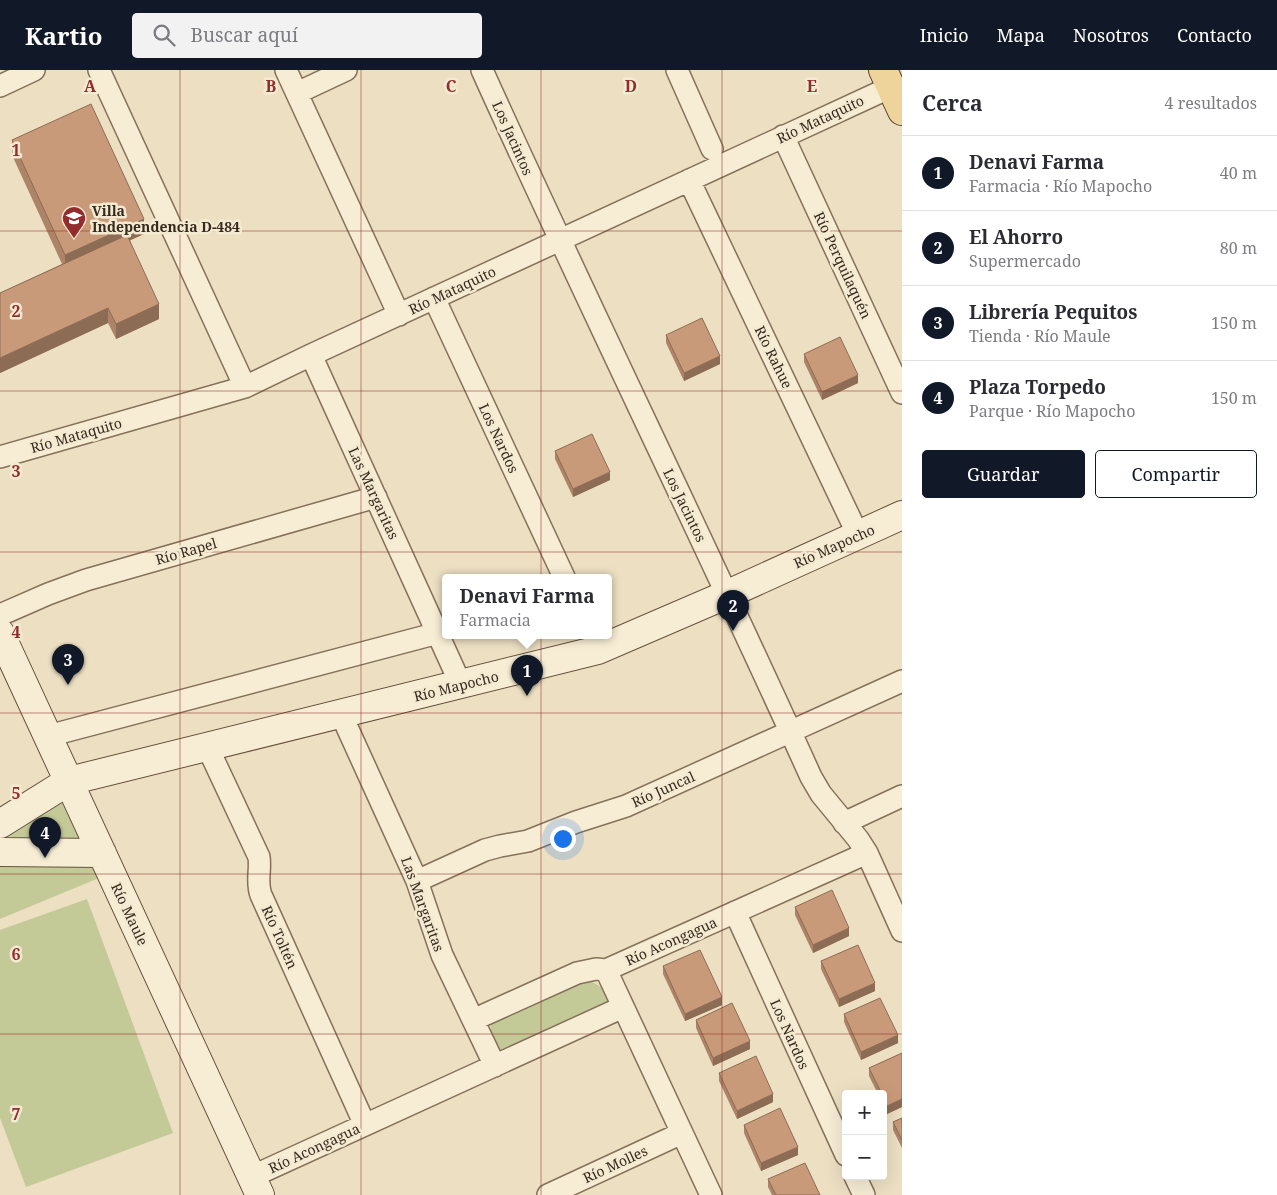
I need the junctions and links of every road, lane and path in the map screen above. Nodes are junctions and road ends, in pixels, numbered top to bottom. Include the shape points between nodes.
1 (34, 70) edge
2 (99, 70) edge
3 (286, 70) edge
4 (346, 70) edge
5 (482, 70) edge
6 (677, 70) edge
7 (0, 86) edge
8 (892, 89) edge
9 (296, 93) junction
10 (783, 136) junction
11 (712, 149) dead end
12 (689, 180) junction
13 (559, 240) junction
14 (434, 298) junction
15 (399, 314) junction
16 (311, 355) junction
17 (245, 387) junction
18 (902, 393) edge
19 (0, 457) edge
20 (376, 497) junction
21 (902, 515) edge
22 (858, 535) junction
23 (563, 574) edge
24 (728, 594) junction
25 (0, 615) edge
26 (0, 633) edge
27 (438, 633) junction
28 (612, 636) edge
29 (594, 643) edge
30 (902, 681) edge
31 (461, 684) junction
32 (341, 714) junction
33 (791, 732) junction
34 (48, 736) junction
35 (207, 746) junction
36 (69, 781) junction
37 (902, 796) edge
38 (844, 823) junction
39 (0, 824) edge
40 (0, 852) edge
41 (102, 853) junction
42 (867, 853) junction
43 (417, 881) junction
44 (735, 912) junction
45 (899, 918) edge
46 (606, 970) junction
47 (623, 1007) junction
48 (473, 1020) junction
49 (495, 1066) junction
50 (365, 1125) junction
51 (682, 1133) junction
52 (842, 1146) edge
53 (857, 1180) edge
54 (255, 1186) edge
55 (548, 1195) edge
56 (711, 1195) edge
57 (864, 1195) edge

1 - 7 street
2 - 17 street
3 - 9 street
4 - 9 street
5 - 13 street, Los Jacintos
6 - 11 street
8 - 10 street, Río Mataquito
9 - 15 street
10 - 12 street, Río Mataquito
10 - 18 street, Río Perquilaquén
12 - 13 street, Río Mataquito
12 - 22 street, Río Rahue
13 - 14 street, Río Mataquito
13 - 24 street, Los Jacintos
14 - 15 street, Río Mataquito
14 - 23 street, Los Nardos
15 - 16 street, Río Mataquito
16 - 17 street, Río Mataquito
16 - 20 street, Las Margaritas
17 - 19 street, Río Mataquito
20 - 25 street, Río Rapel via 86,580
20 - 27 street, Las Margaritas
21 - 22 street, Río Mapocho
22 - 24 street, Río Mapocho
24 - 28 street, Río Mapocho
24 - 33 street, Los Jacintos
26 - 34 street, Río Maule
27 - 31 street, Las Margaritas
27 - 34 street
29 - 31 street, Río Mapocho
30 - 33 street, Río Juncal
31 - 32 street, Río Mapocho
32 - 35 street, Río Mapocho
32 - 43 street, Las Margaritas
33 - 38 street, Los Jacintos via 821,794
33 - 43 street, Río Juncal via 626,806 528,841 485,850
34 - 36 street, Río Maule
35 - 36 street, Río Mapocho
35 - 50 street, Río Toltén via 259,857 261,895
36 - 39 street, Río Mapocho
36 - 41 street, Río Maule
37 - 38 street
38 - 42 street, Los Jacintos
40 - 41 street
41 - 54 street, Río Maule
42 - 44 street, Río Acongagua
42 - 45 street, Los Jacintos
43 - 48 street, Las Margaritas via 442,955
44 - 46 street, Río Acongagua
44 - 52 street, Los Nardos
46 - 47 street
46 - 48 street, Río Acongagua via 577,973
47 - 49 street, Río Acongagua
47 - 51 street
48 - 49 street, Las Margaritas
49 - 50 street, Río Acongagua
50 - 54 street, Río Acongagua
51 - 55 street, Río Molles
51 - 56 street
53 - 57 street

